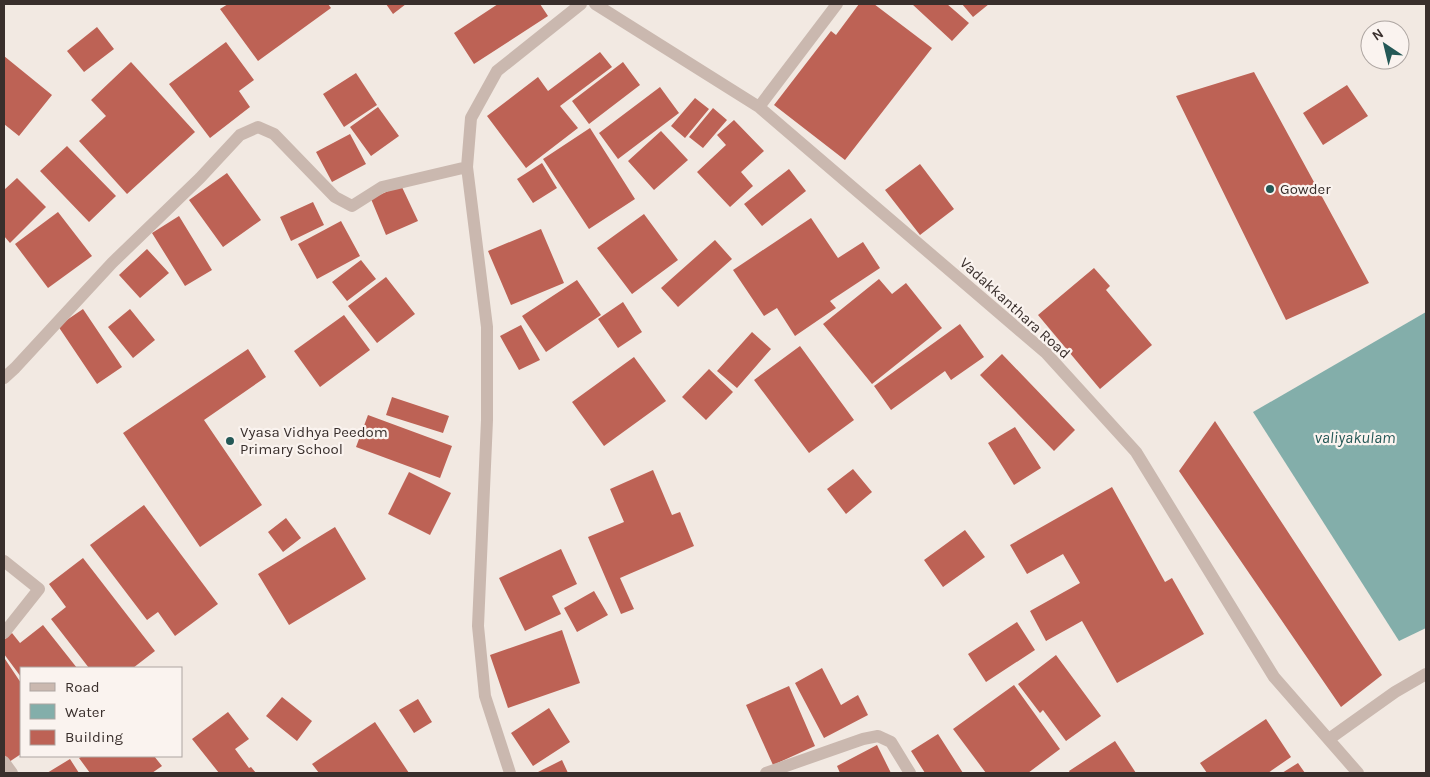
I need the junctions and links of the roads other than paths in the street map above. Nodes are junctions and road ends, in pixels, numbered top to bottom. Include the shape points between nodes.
1 (581, 4) edge
2 (595, 4) edge
3 (838, 4) edge
4 (758, 107) junction
5 (466, 167) junction
6 (4, 378) edge
7 (4, 561) edge
8 (4, 633) edge
9 (1426, 674) edge
10 (1329, 739) junction
11 (4, 762) edge
12 (12, 773) edge
13 (510, 773) edge
14 (766, 773) edge
15 (910, 773) edge
16 (1358, 773) edge

1 - 5 street via 497,71 471,118
2 - 4 street, Vadakkanthara Road
3 - 4 street
4 - 10 street, Vadakkanthara Road via 1046,353 1130,445 1274,677
5 - 6 street via 382,187 352,206 335,198 274,134 258,127 240,135 112,263
5 - 13 street via 487,327 478,626 485,696
7 - 8 street via 39,589
9 - 10 street
10 - 16 street, Vadakkanthara Road
11 - 12 street
14 - 15 street via 878,736 891,742

